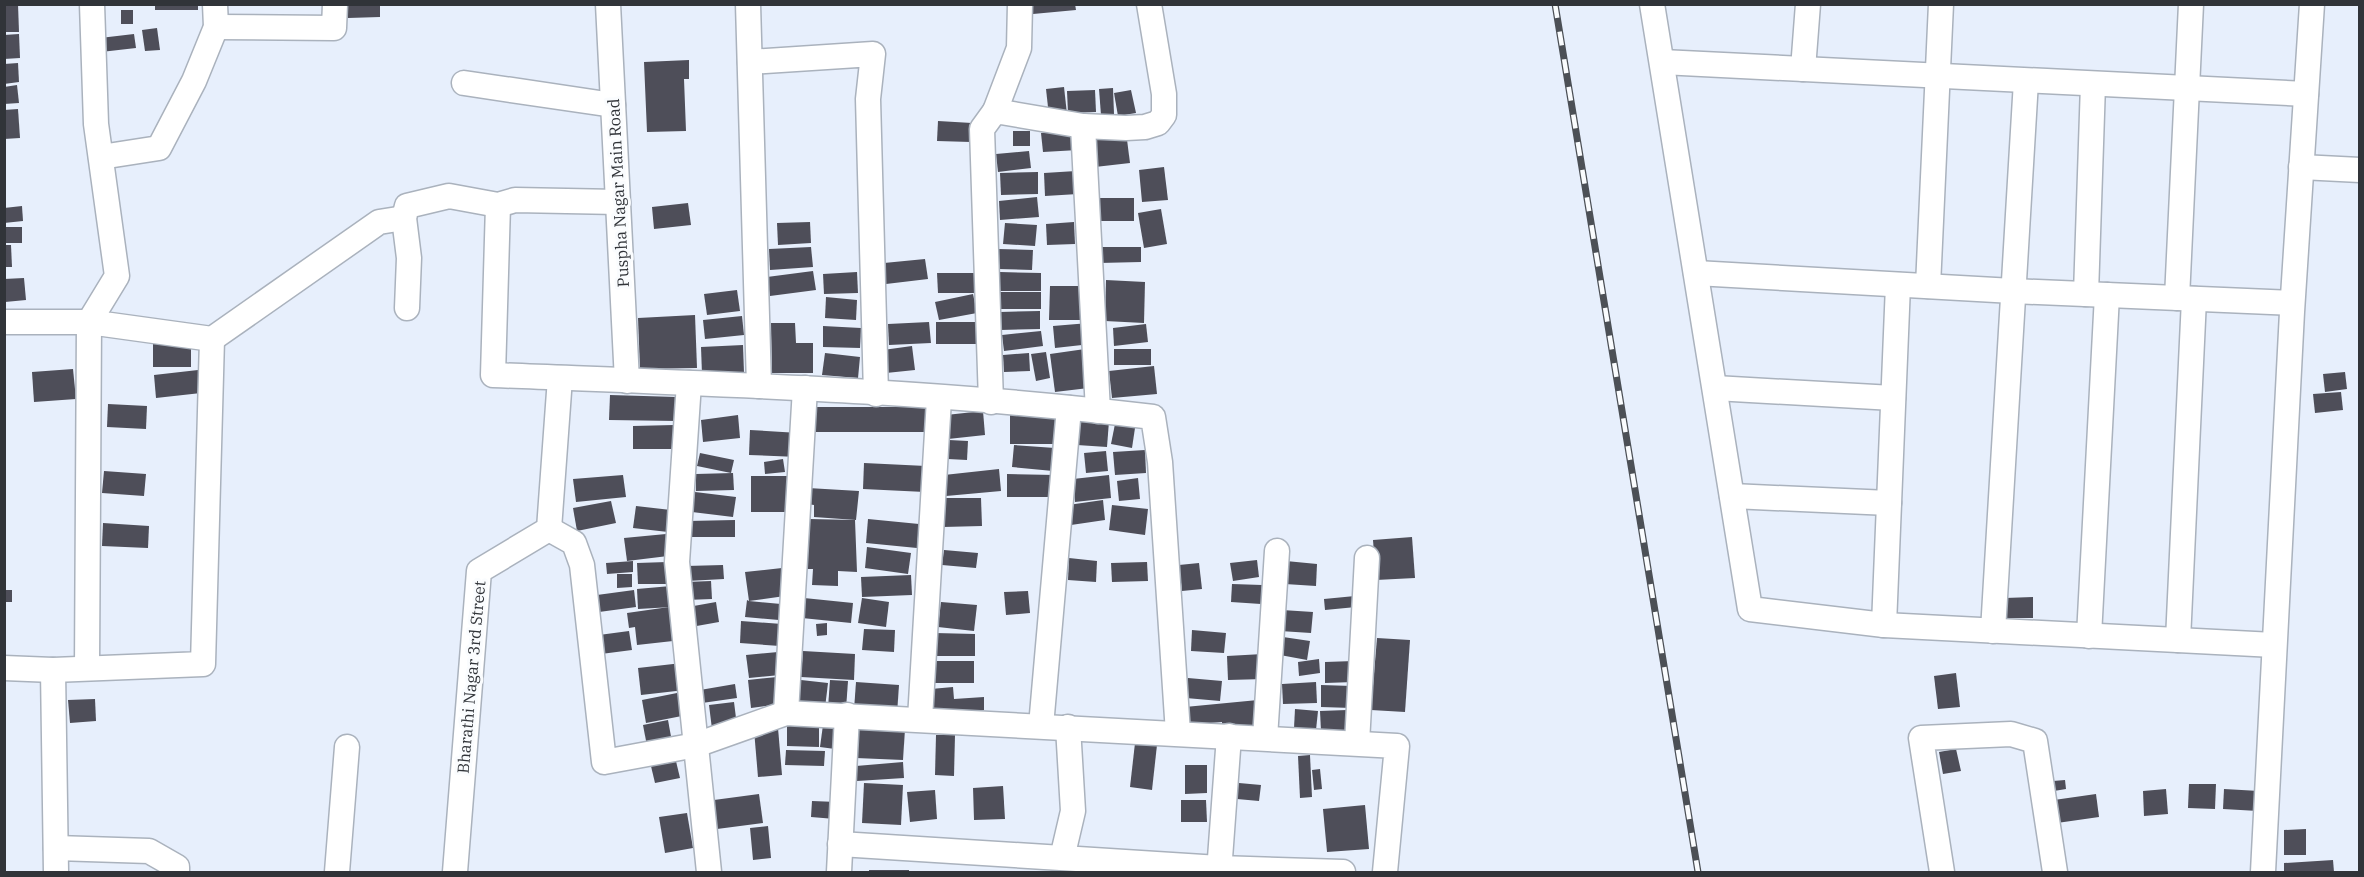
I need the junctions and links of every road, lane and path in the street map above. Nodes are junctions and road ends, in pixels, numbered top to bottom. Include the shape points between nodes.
1 (92, 4) edge
2 (335, 4) edge
3 (608, 4) edge
4 (748, 4) edge
5 (1020, 4) edge
6 (1149, 4) edge
7 (1652, 4) edge
8 (1808, 4) edge
9 (1941, 4) edge
10 (2191, 4) edge
11 (2312, 4) edge
12 (215, 16) edge
13 (750, 62) junction
14 (1662, 62) junction
15 (1803, 69) junction
16 (1936, 76) junction
17 (2026, 81) junction
18 (464, 83) dead end
19 (2093, 84) junction
20 (2187, 88) junction
21 (2306, 94) junction
22 (613, 105) junction
23 (995, 111) junction
24 (1083, 126) junction
25 (101, 157) junction
26 (2301, 167) junction
27 (2360, 170) edge
28 (618, 202) junction
29 (498, 205) junction
30 (404, 218) junction
31 (1696, 273) junction
32 (1898, 285) junction
33 (1928, 286) junction
34 (2013, 291) junction
35 (2096, 294) junction
36 (2186, 298) junction
37 (2292, 303) junction
38 (407, 308) dead end
39 (4, 322) edge
40 (89, 322) junction
41 (212, 339) junction
42 (560, 378) junction
43 (627, 381) junction
44 (689, 383) junction
45 (759, 386) junction
46 (805, 388) junction
47 (1715, 388) junction
48 (876, 394) junction
49 (1893, 398) junction
50 (939, 399) junction
51 (992, 402) junction
52 (1069, 408) junction
53 (1098, 411) junction
54 (1732, 496) junction
55 (1889, 503) junction
56 (549, 529) junction
57 (1276, 551) dead end
58 (1367, 558) dead end
59 (1884, 625) junction
60 (1993, 631) junction
61 (2089, 636) junction
62 (2178, 640) junction
63 (2274, 645) junction
64 (4, 668) edge
65 (87, 668) junction
66 (52, 670) junction
67 (786, 713) junction
68 (847, 715) junction
69 (920, 719) junction
70 (1041, 726) junction
71 (1068, 728) junction
72 (1178, 733) junction
73 (1229, 736) junction
74 (1265, 738) junction
75 (1357, 743) junction
76 (696, 745) junction
77 (347, 747) dead end
78 (840, 844) junction
79 (56, 848) junction
80 (1062, 858) junction
81 (975, 863) edge
82 (1219, 870) edge
83 (56, 873) edge
84 (177, 873) edge
85 (337, 873) edge
86 (455, 873) edge
87 (709, 873) edge
88 (839, 873) edge
89 (1343, 873) edge
90 (1385, 873) edge
91 (1942, 873) edge
92 (2055, 873) edge
93 (2263, 873) edge

1 - 25 street via 96,124
2 - 12 street via 334,28
3 - 22 street, Puspha Nagar Main Road
4 - 13 street
5 - 23 street via 1019,48
6 - 24 street via 1164,115 1158,123 1145,127
7 - 14 street
8 - 15 street
9 - 16 street
10 - 20 street
11 - 21 street
12 - 25 street via 194,81 159,148
13 - 45 street
13 - 48 street via 873,54 868,99
14 - 15 street
14 - 31 street
15 - 16 street
16 - 17 street
16 - 33 street
17 - 19 street
17 - 34 street
18 - 22 street
19 - 20 street
19 - 35 street
20 - 21 street
20 - 36 street
21 - 26 street
22 - 28 street, Puspha Nagar Main Road
23 - 24 street
23 - 51 street via 982,129
24 - 53 street
25 - 40 street via 117,276
26 - 27 street
26 - 37 street
28 - 29 street via 515,200
28 - 43 street, Puspha Nagar Main Road
29 - 30 street via 449,196 407,206
29 - 42 street via 493,375
30 - 38 street via 409,258
30 - 41 street via 379,222
31 - 32 street
31 - 47 street
32 - 33 street
32 - 49 street
33 - 34 street
34 - 35 street
34 - 60 street
35 - 36 street
35 - 61 street
36 - 37 street
36 - 62 street
37 - 63 street
39 - 40 street
40 - 41 street
40 - 65 street
41 - 65 street via 203,664
42 - 43 street
42 - 56 street
43 - 44 street
44 - 45 street
44 - 76 street via 676,562
45 - 46 street
46 - 48 street
46 - 67 street
47 - 49 street
47 - 54 street
48 - 50 street
49 - 55 street
50 - 51 street
50 - 69 street
51 - 52 street
52 - 53 street
52 - 70 street
53 - 72 street via 1153,417 1160,462
54 - 55 street
54 - 59 street via 1750,609
55 - 59 street
56 - 76 street via 574,543 582,565 604,762
56 - 86 street, Bharathi Nagar 3rd Street via 479,571
57 - 74 street
58 - 75 street
59 - 60 street
60 - 61 street
61 - 62 street
62 - 63 street
63 - 93 street
64 - 66 street
65 - 66 street
66 - 79 street
67 - 68 street
67 - 76 street
68 - 69 street
68 - 78 street
69 - 70 street
70 - 71 street
71 - 72 street
71 - 80 street via 1073,811
72 - 73 street
73 - 74 street
73 - 82 street
74 - 75 street
75 - 90 street via 1397,746
76 - 87 street
77 - 85 street
78 - 81 street
78 - 88 street
79 - 83 street
79 - 84 street via 149,851 177,867
80 - 81 street
80 - 82 street
82 - 89 street
91 - 92 street via 1921,738 2011,734 2035,741

